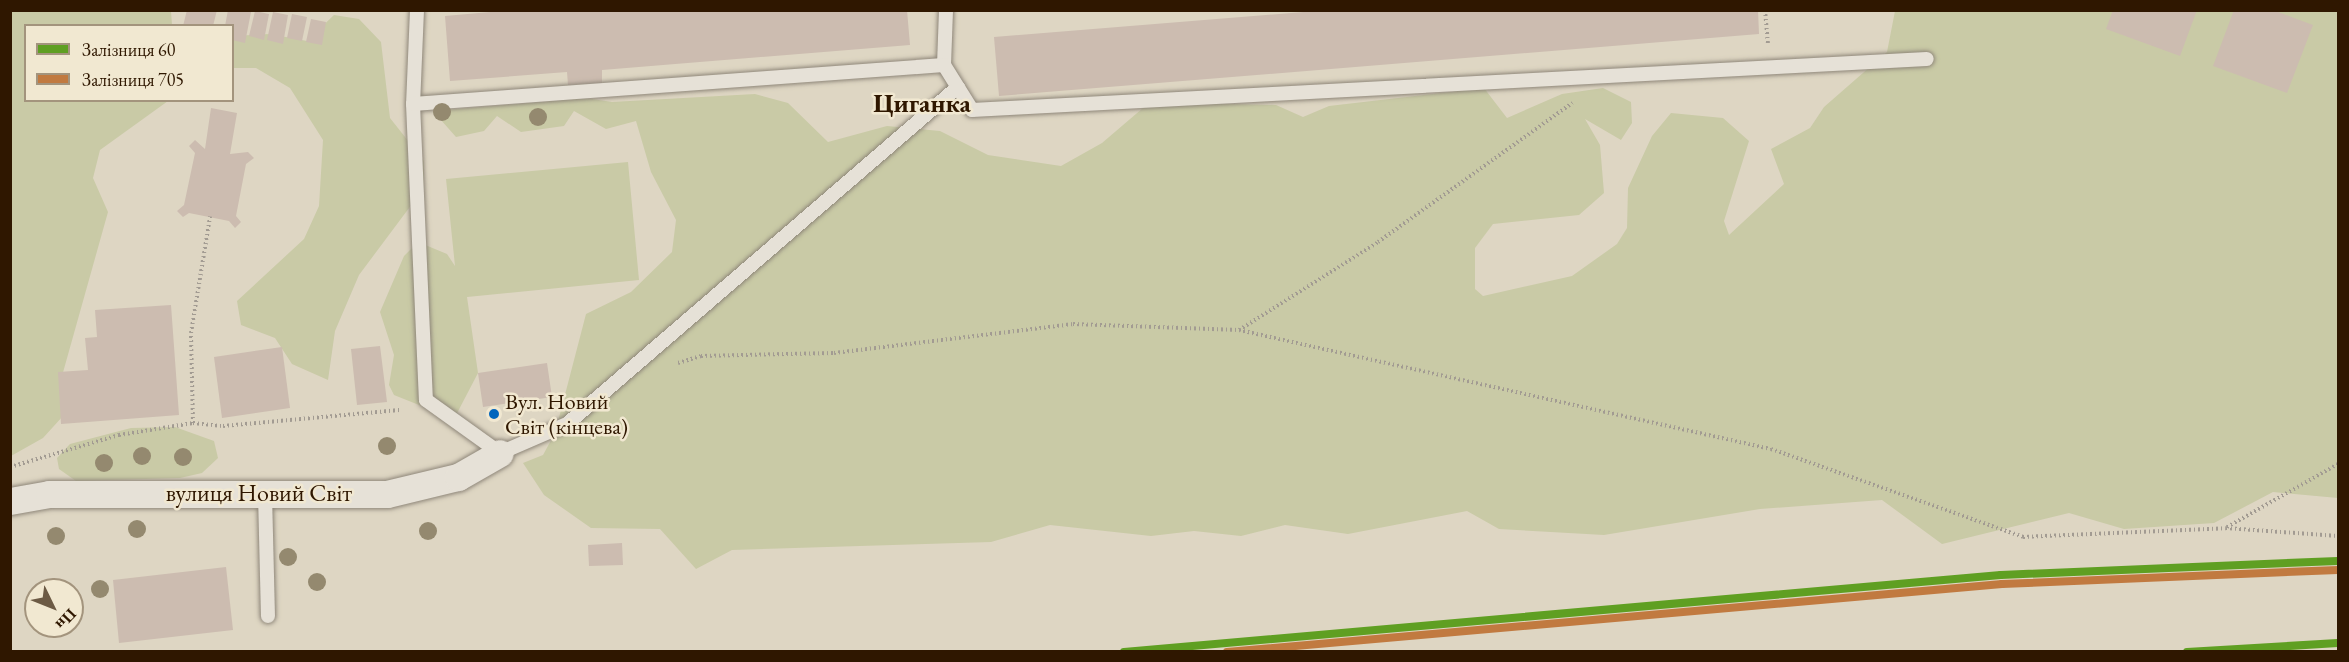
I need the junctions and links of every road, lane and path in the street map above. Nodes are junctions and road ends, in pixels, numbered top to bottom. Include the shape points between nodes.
1 (417, 10) edge
2 (946, 10) edge
3 (1765, 10) edge
4 (1927, 59) dead end
5 (944, 65) junction
6 (1770, 67) junction
7 (1610, 76) junction
8 (958, 87) junction
9 (413, 104) junction
10 (210, 217) dead end
11 (1239, 330) junction
12 (670, 365) dead end
13 (399, 410) dead end
14 (193, 423) junction
15 (500, 453) junction
16 (2338, 464) edge
17 (11, 467) edge
18 (265, 494) junction
19 (10, 501) edge
20 (2226, 528) junction
21 (2338, 537) edge
22 (268, 616) dead end

1 - 9 lane
2 - 5 lane
3 - 6 path
4 - 6 lane
5 - 8 lane
5 - 9 lane
6 - 7 lane
7 - 8 lane via 972,110
7 - 11 path via 1378,242
8 - 15 lane via 567,424
9 - 15 lane via 426,400
10 - 14 path via 192,333
11 - 12 path via 1073,324 834,353 701,356
11 - 20 path via 1771,449 2023,537
13 - 14 path via 223,426
14 - 17 path via 119,435
15 - 18 street, вулиця Новий Світ via 458,477 387,494
16 - 20 path
18 - 19 street, вулиця Новий Світ via 49,494
18 - 22 lane
20 - 21 path

